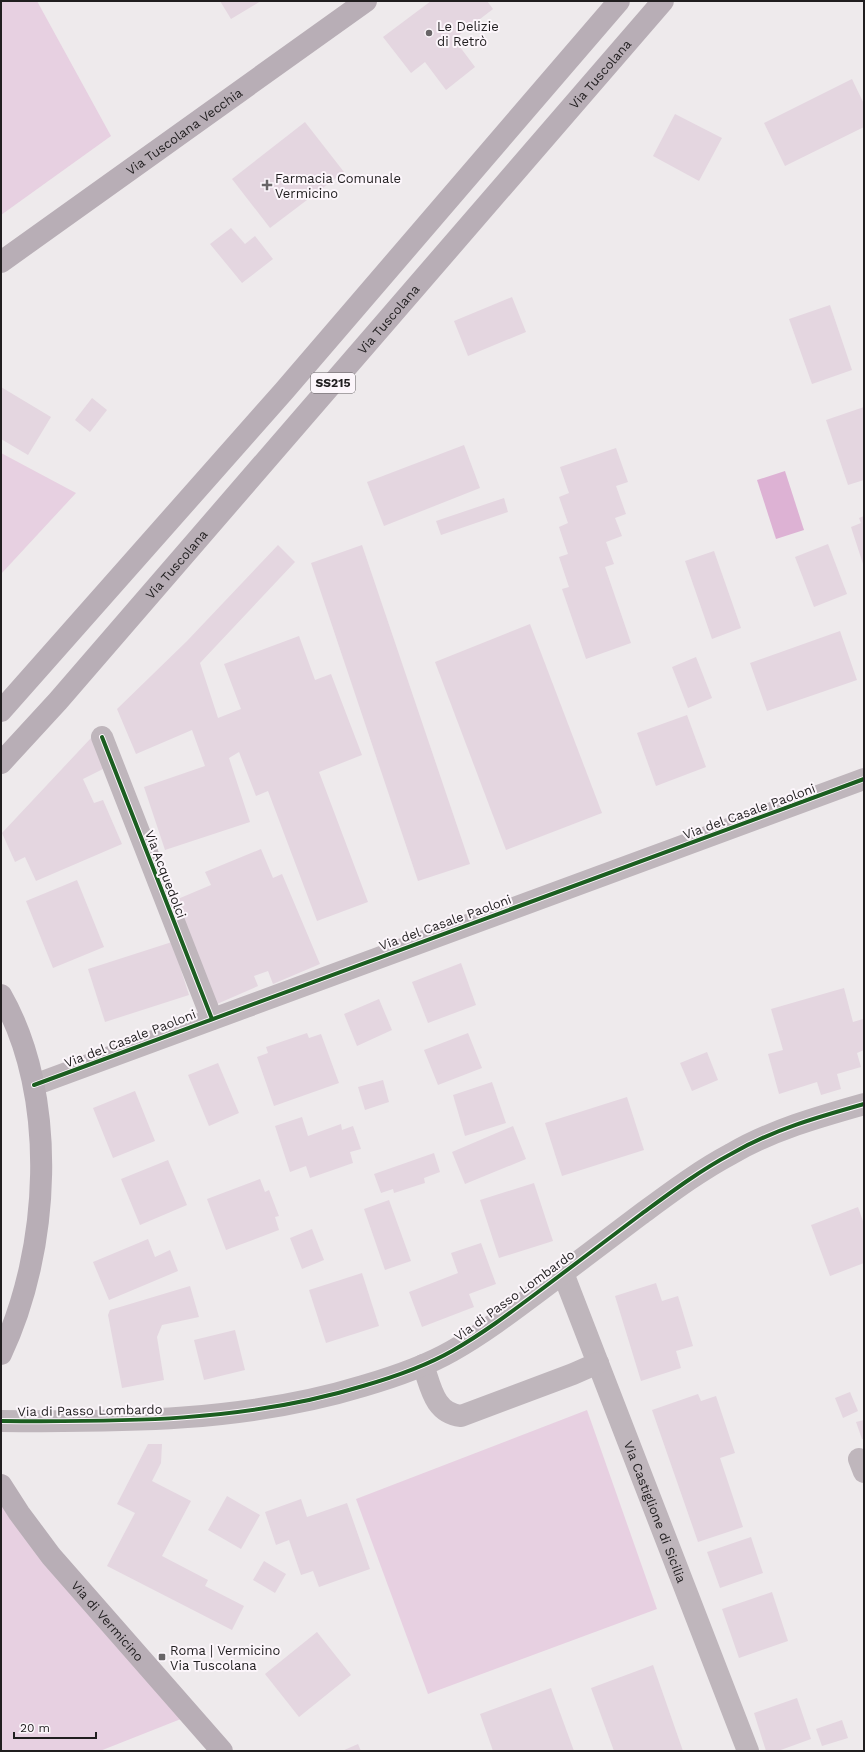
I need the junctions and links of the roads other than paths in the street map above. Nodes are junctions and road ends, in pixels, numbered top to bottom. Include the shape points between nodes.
1 (366, 1) edge
2 (619, 1) edge
3 (663, 1) edge
4 (1, 262) edge
5 (1, 711) edge
6 (102, 737) dead end
7 (1, 763) edge
8 (864, 779) edge
9 (1, 995) edge
10 (212, 1019) junction
11 (34, 1085) junction
12 (864, 1104) edge
13 (563, 1273) junction
14 (1, 1354) edge
15 (598, 1363) junction
16 (423, 1365) junction
17 (1, 1421) edge
18 (1, 1485) edge
19 (222, 1751) edge
20 (748, 1751) edge

1 - 4 main road, Via Tuscolana Vecchia
2 - 5 main road, SS215 via 284,391
3 - 7 main road, Via Tuscolana / SS215 via 58,701
6 - 10 street, Via Acquedolci
8 - 10 street, Via del Casale Paoloni
9 - 11 main road via 21,1041
10 - 11 street, Via del Casale Paoloni
11 - 14 main road via 41,1166 38,1216 25,1285 15,1320
12 - 13 street, Via di Passo Lombardo via 802,1122 732,1153 677,1188
13 - 15 street, Via Castiglione di Sicilia
13 - 16 street, Via di Passo Lombardo via 472,1338
15 - 16 street via 461,1416 451,1415 439,1406
15 - 20 street, Via Castiglione di Sicilia
16 - 17 street, Via di Passo Lombardo via 393,1377 328,1396 267,1409 188,1418 111,1422
18 - 19 main road, Via di Vermicino via 51,1556

